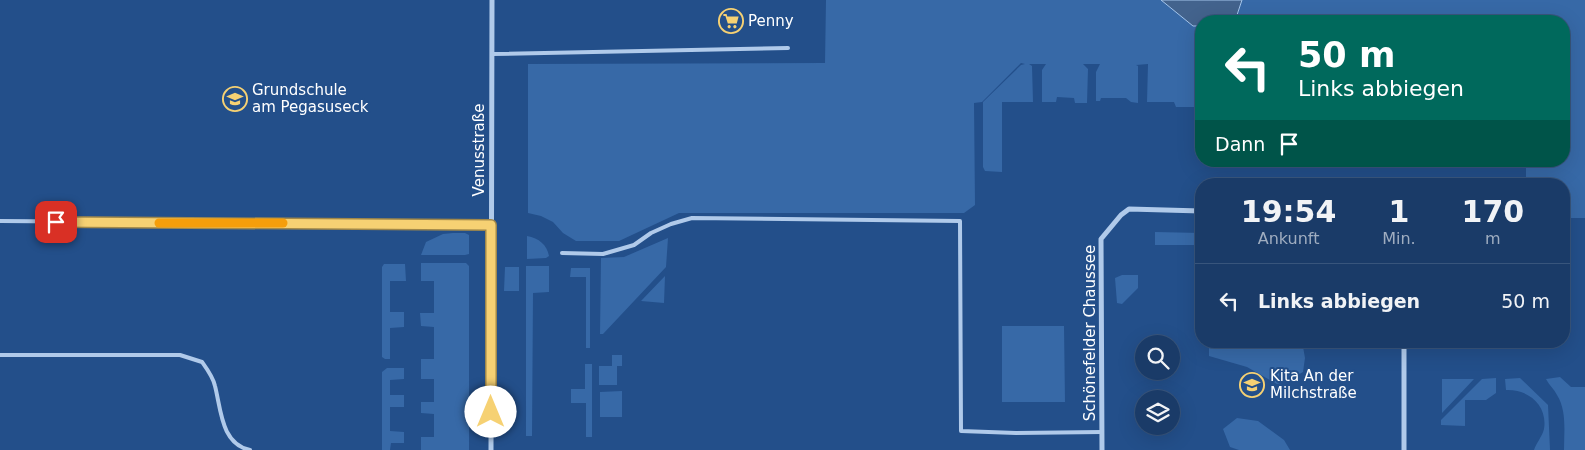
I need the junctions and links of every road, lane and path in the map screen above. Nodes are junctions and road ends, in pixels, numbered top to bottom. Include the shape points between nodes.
1 (492, 0) edge
2 (788, 48) dead end
3 (492, 54) junction
4 (1195, 211) edge
5 (0, 221) edge
6 (491, 225) junction
7 (562, 253) dead end
8 (1404, 348) edge
9 (0, 355) edge
10 (1102, 432) junction
11 (250, 450) edge
12 (491, 450) edge
13 (1102, 450) edge
14 (1404, 450) edge

1 - 3 street, Venusstraße
2 - 3 lane
3 - 6 street, Venusstraße
4 - 10 street, Schönefelder Chaussee via 1129,209 1101,240
5 - 6 lane
6 - 12 street, Venusstraße
7 - 10 lane via 603,254 634,245 651,233 692,218 960,222 961,431
8 - 14 street
9 - 11 lane via 180,355 202,362 215,384 223,423 231,439
10 - 13 street, Schönefelder Chaussee

